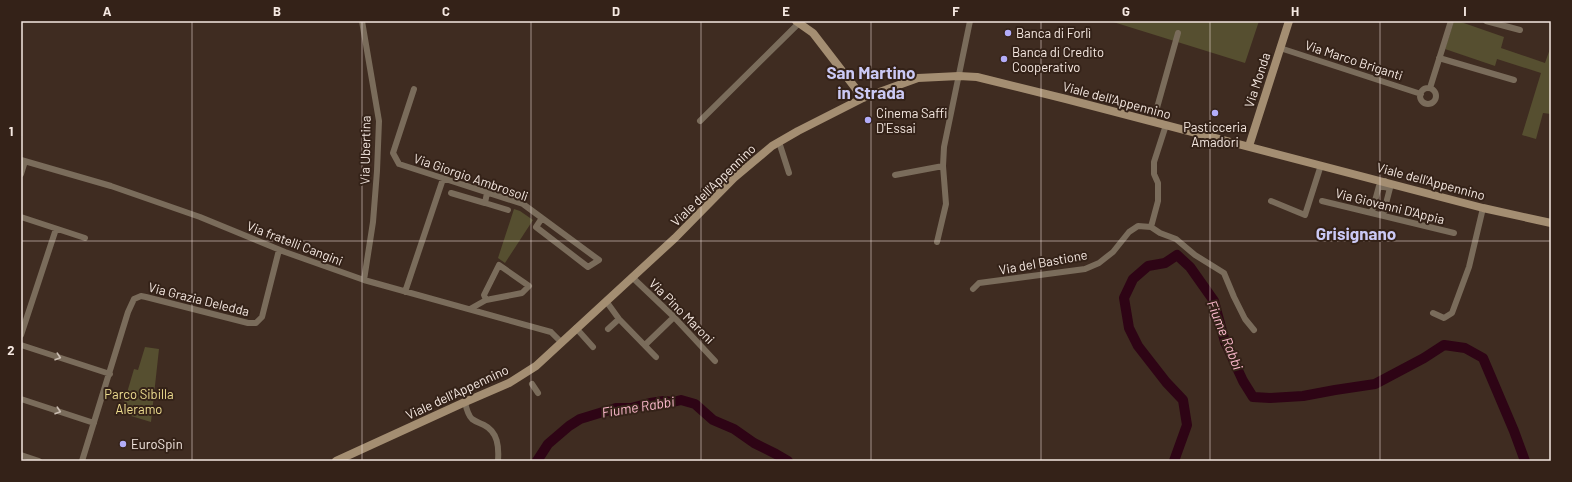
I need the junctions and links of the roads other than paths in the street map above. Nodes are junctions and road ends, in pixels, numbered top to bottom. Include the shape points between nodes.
1 (362, 21) edge
2 (970, 21) edge
3 (1289, 21) edge
4 (1451, 21) edge
5 (1486, 21) edge
6 (797, 22) edge
7 (1520, 30) dead end
8 (1178, 33) dead end
9 (1280, 48) junction
10 (1439, 58) junction
11 (959, 76) junction
12 (1514, 80) dead end
13 (1430, 88) junction
14 (414, 89) dead end
15 (1421, 94) junction
16 (862, 98) junction
17 (700, 121) dead end
18 (1153, 122) junction
19 (1166, 125) junction
20 (779, 142) junction
21 (1249, 146) junction
22 (23, 161) edge
23 (1322, 165) junction
24 (943, 166) junction
25 (789, 173) dead end
26 (21, 174) edge
27 (895, 175) dead end
28 (443, 179) junction
29 (1384, 184) junction
30 (487, 192) junction
31 (451, 193) dead end
32 (1271, 201) dead end
33 (1322, 201) dead end
34 (484, 203) junction
35 (1483, 208) junction
36 (508, 210) dead end
37 (1372, 212) junction
38 (1383, 215) junction
39 (21, 217) edge
40 (542, 218) junction
41 (1551, 223) edge
42 (1151, 227) junction
43 (56, 229) junction
44 (1454, 233) dead end
45 (85, 238) dead end
46 (938, 242) dead end
47 (280, 250) junction
48 (633, 278) junction
49 (364, 280) junction
50 (973, 289) dead end
51 (405, 292) junction
52 (486, 300) junction
53 (606, 301) junction
54 (470, 309) junction
55 (1433, 313) dead end
56 (674, 317) junction
57 (619, 319) junction
58 (23, 321) edge
59 (576, 328) junction
60 (608, 329) dead end
61 (1254, 330) dead end
62 (21, 335) edge
63 (561, 342) junction
64 (21, 345) edge
65 (645, 345) junction
66 (593, 348) dead end
67 (656, 357) dead end
68 (715, 361) dead end
69 (110, 374) junction
70 (528, 378) junction
71 (538, 394) dead end
72 (21, 399) edge
73 (465, 402) junction
74 (94, 423) junction
75 (21, 454) edge
76 (39, 461) edge
77 (82, 461) edge
78 (336, 461) edge
79 (498, 461) edge

1 - 49 street, Via Ubertina via 379,121 373,222
2 - 11 street
3 - 9 main road, Via Monda
4 - 10 street
5 - 7 street
6 - 16 main road via 813,33
6 - 17 street
8 - 18 street
9 - 15 street, Via Marco Briganti
9 - 21 main road, Via Monda
10 - 12 street
10 - 13 street
11 - 16 main road, Viale dell'Appennino via 918,78
11 - 18 main road, Viale dell'Appennino via 977,77
11 - 24 street via 944,147
13 - 15 street via 1423,90
13 - 15 street via 1435,91 1436,96 1433,103 1423,102
14 - 28 street, Via Giorgio Ambrosoli via 393,152 399,164
16 - 20 main road, Viale dell'Appennino
18 - 19 main road, Viale dell'Appennino
19 - 21 main road, Viale dell'Appennino
19 - 42 street via 1154,162 1158,201
20 - 25 street
20 - 48 main road, Viale dell'Appennino via 734,178
21 - 23 main road, Viale dell'Appennino
22 - 26 street
22 - 47 street, Via fratelli Cangini via 111,186 186,212
23 - 29 main road, Viale dell'Appennino
23 - 32 street via 1305,215
24 - 27 street
24 - 46 street via 946,204
28 - 30 street, Via Giorgio Ambrosoli
28 - 51 street
29 - 35 main road, Viale dell'Appennino
29 - 37 street via 1379,186
29 - 38 street via 1390,188
30 - 34 street
30 - 40 street, Via Giorgio Ambrosoli via 523,204
31 - 34 street
33 - 37 street, Via Giovanni D'Appia
34 - 36 street
35 - 41 main road, Viale dell'Appennino
35 - 55 street via 1469,267 1452,313 1444,318
37 - 38 street, Via Giovanni D'Appia
38 - 44 street, Via Giovanni D'Appia
39 - 43 street
40 - 40 street, Via Giorgio Ambrosoli via 599,260 588,267 536,227
42 - 50 street, Via del Bastione via 1138,226 1129,232 1113,252 1099,263 1085,269 979,283
42 - 61 street via 1176,239 1195,255 1224,273 1245,318
43 - 45 street
43 - 58 street
47 - 49 street, Via fratelli Cangini
47 - 69 street, Via Grazia Deledda via 262,317 256,323 248,324 146,296 134,298
48 - 53 main road, Viale dell'Appennino
48 - 56 street, Via Pino Maroni
49 - 51 street, Via fratelli Cangini
51 - 54 street, Via fratelli Cangini
52 - 52 street via 522,293 529,286 499,265 484,295
52 - 54 street
53 - 57 street
53 - 59 main road, Viale dell'Appennino
54 - 63 street, Via fratelli Cangini via 551,332
56 - 65 street
56 - 68 street, Via Pino Maroni
57 - 60 street
57 - 65 street
58 - 62 street
59 - 63 main road, Viale dell'Appennino
59 - 66 street
63 - 70 main road, Viale dell'Appennino via 536,366
64 -> 69 street
65 - 67 street
69 - 74 street, Via Grazia Deledda
70 - 71 street
70 - 73 main road, Viale dell'Appennino via 509,383
72 -> 74 street
73 - 78 main road, Viale dell'Appennino
73 - 79 street via 472,419 493,432 498,444
74 - 77 street, Via Grazia Deledda
75 - 76 street

